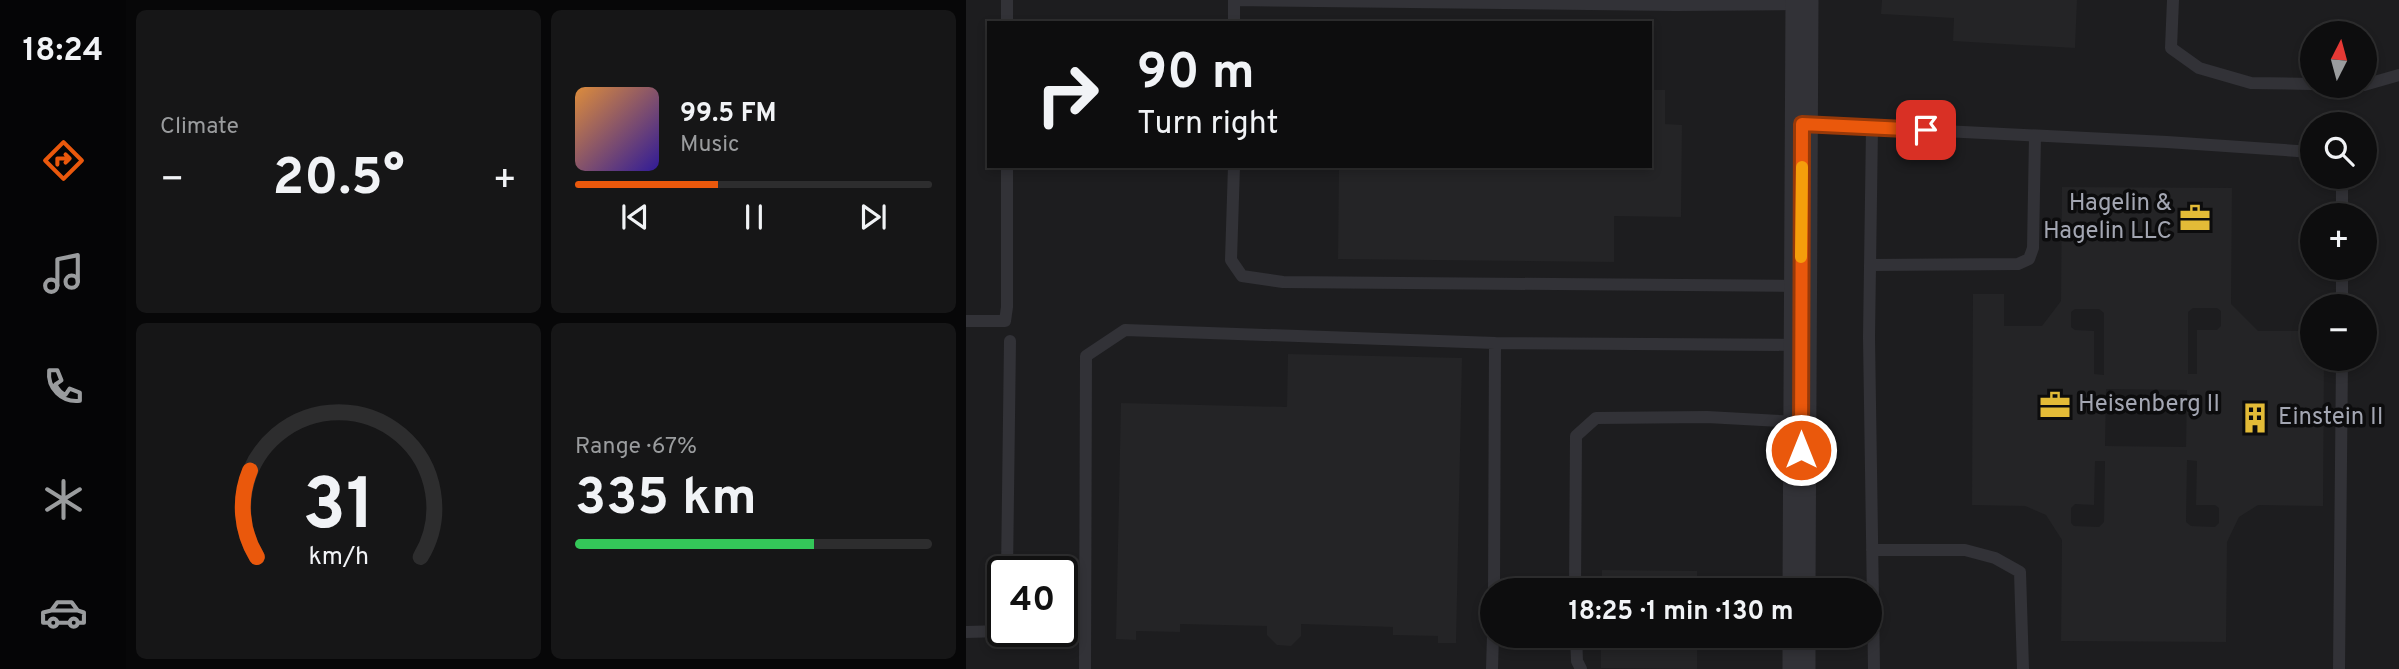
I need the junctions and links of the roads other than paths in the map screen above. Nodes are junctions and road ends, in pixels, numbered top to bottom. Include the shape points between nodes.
1 (1007, 0) edge
2 (1235, 0) edge
3 (2173, 0) edge
4 (1802, 2) edge
5 (1007, 21) edge
6 (1234, 21) edge
7 (2399, 75) edge
8 (2377, 81) edge
9 (2300, 84) edge
10 (1802, 124) junction
11 (1872, 127) junction
12 (2035, 136) junction
13 (2300, 151) edge
14 (1007, 168) edge
15 (1234, 168) edge
16 (1870, 265) junction
17 (1801, 286) junction
18 (966, 321) edge
19 (1010, 341) dead end
20 (1495, 343) junction
21 (1801, 345) junction
22 (2342, 371) edge
23 (1801, 422) junction
24 (1872, 550) junction
25 (1007, 556) edge
26 (1494, 578) edge
27 (1575, 578) edge
28 (1800, 578) edge
29 (987, 631) edge
30 (966, 632) edge
31 (1493, 648) edge
32 (1576, 648) edge
33 (1799, 648) edge
34 (1086, 669) edge
35 (1492, 669) edge
36 (1581, 669) edge
37 (1799, 669) edge
38 (1874, 669) edge
39 (2023, 669) edge
40 (2339, 669) edge

1 - 5 lane
2 - 4 lane
2 - 6 lane
3 - 9 lane via 2171,48 2199,68 2251,83
4 - 10 street
7 - 8 lane
10 - 11 lane
10 - 17 street
11 - 12 lane
11 - 16 lane
12 - 13 lane
12 - 16 lane via 2029,259 2018,264
14 - 18 lane via 1005,321
15 - 17 lane via 1231,260 1241,276 1283,282
16 - 24 lane
17 - 21 street
19 - 25 lane
20 - 21 lane
20 - 26 lane
20 - 34 lane via 1125,330 1086,356
21 - 23 street
22 - 40 lane
23 - 27 lane via 1596,418 1576,436
23 - 28 street
24 - 38 lane
24 - 39 lane via 1965,550 1995,558 2020,572
29 - 30 lane
31 - 35 lane
32 - 36 lane
33 - 37 street

